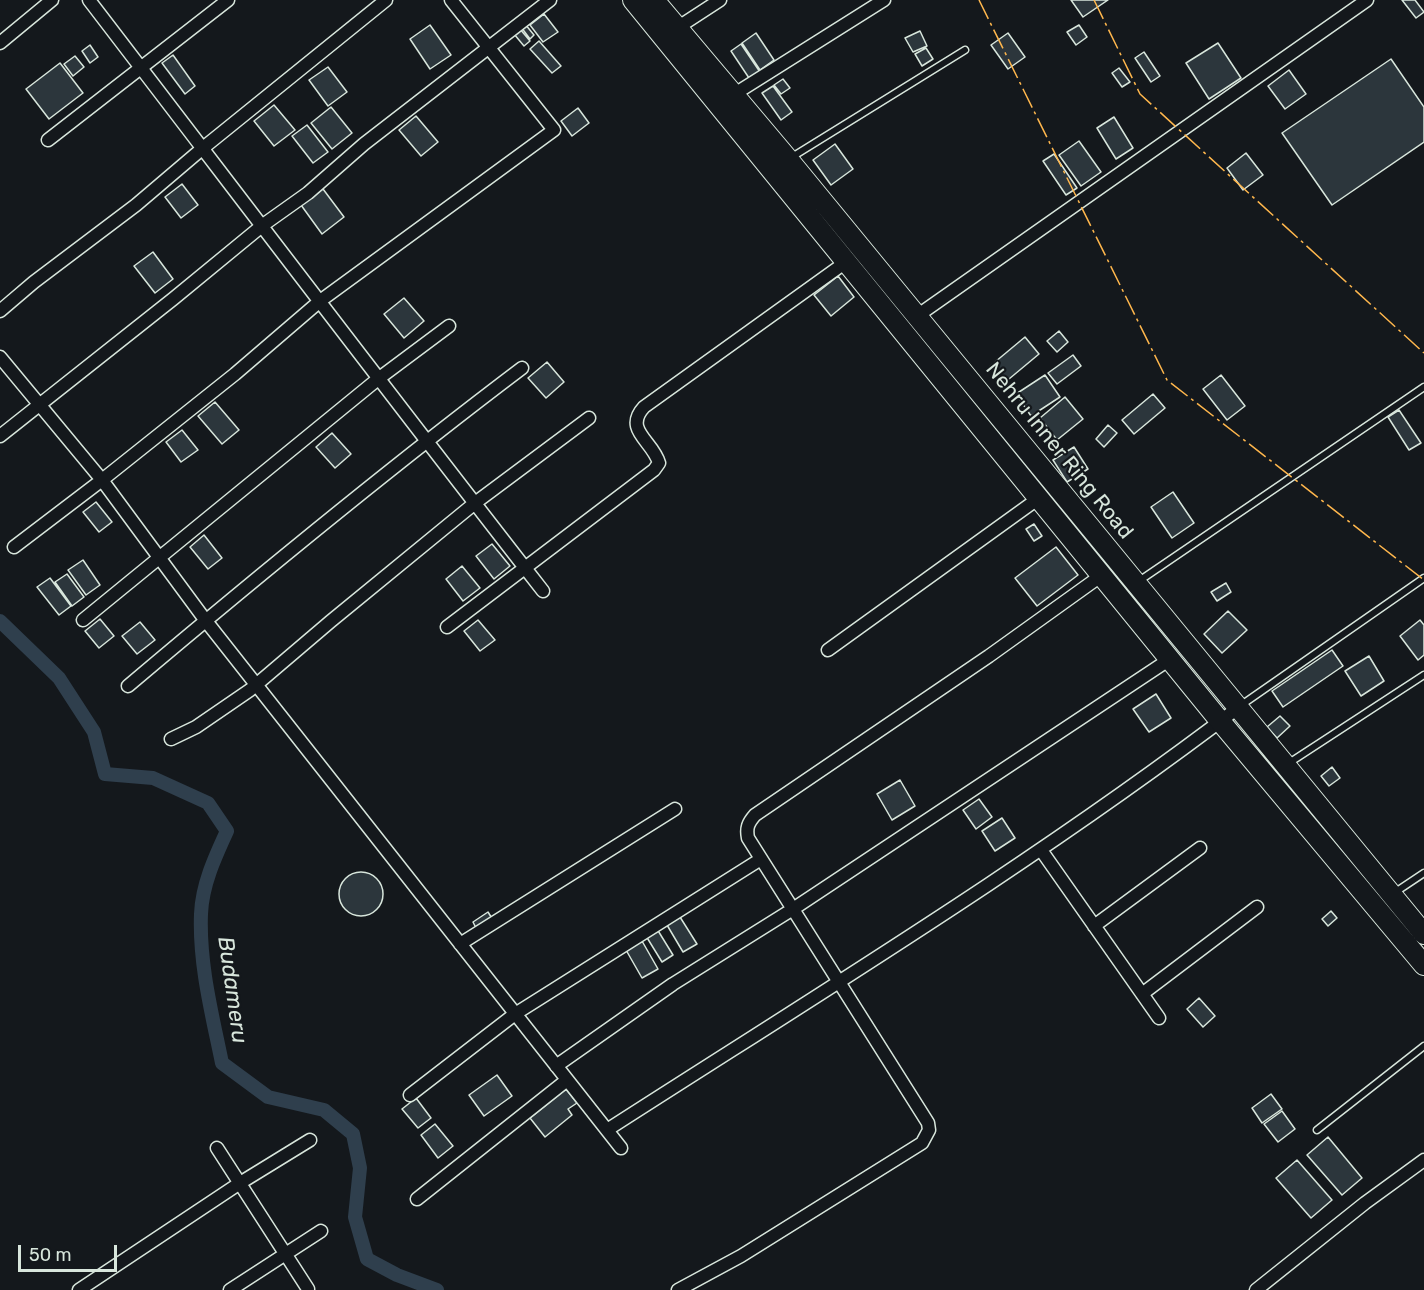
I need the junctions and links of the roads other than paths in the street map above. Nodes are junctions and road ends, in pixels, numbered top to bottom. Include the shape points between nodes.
1 (52, 0) edge
2 (89, 0) edge
3 (228, 0) edge
4 (386, 0) edge
5 (451, 0) edge
6 (550, 0) edge
7 (633, 0) edge
8 (654, 0) edge
9 (720, 0) edge
10 (884, 0) edge
11 (1367, 0) edge
12 (677, 28) junction
13 (0, 43) edge
14 (489, 48) junction
15 (965, 51) dead end
16 (142, 68) junction
17 (733, 95) junction
18 (48, 140) dead end
19 (203, 148) junction
20 (788, 159) junction
21 (263, 225) junction
22 (846, 262) junction
23 (320, 301) junction
24 (0, 311) edge
25 (918, 316) junction
26 (449, 326) dead end
27 (0, 357) edge
28 (522, 368) dead end
29 (378, 379) junction
30 (1424, 387) edge
31 (39, 404) junction
32 (589, 418) dead end
33 (0, 436) edge
34 (426, 441) junction
35 (102, 480) junction
36 (1039, 498) junction
37 (474, 503) junction
38 (14, 547) dead end
39 (159, 558) junction
40 (524, 567) junction
41 (1102, 575) junction
42 (1424, 578) edge
43 (1136, 583) junction
44 (543, 591) dead end
45 (83, 620) dead end
46 (206, 621) junction
47 (447, 627) dead end
48 (828, 650) dead end
49 (1170, 659) junction
50 (1424, 675) edge
51 (256, 685) junction
52 (128, 686) dead end
53 (1239, 707) junction
54 (1220, 721) junction
55 (171, 739) dead end
56 (1286, 765) junction
57 (675, 809) dead end
58 (1200, 848) dead end
59 (1041, 850) junction
60 (761, 859) junction
61 (1424, 873) edge
62 (1391, 895) junction
63 (1257, 907) dead end
64 (794, 909) junction
65 (1094, 926) junction
66 (1424, 934) edge
67 (460, 944) junction
68 (1424, 965) edge
69 (838, 981) junction
70 (1142, 994) junction
71 (515, 1014) junction
72 (1159, 1018) dead end
73 (1424, 1046) edge
74 (556, 1066) junction
75 (567, 1080) junction
76 (411, 1095) dead end
77 (607, 1130) junction
78 (1317, 1130) dead end
79 (310, 1140) dead end
80 (217, 1148) dead end
81 (621, 1148) dead end
82 (1424, 1160) edge
83 (240, 1183) junction
84 (417, 1199) dead end
85 (321, 1231) dead end
86 (286, 1254) junction
87 (308, 1289) edge
88 (79, 1290) edge
89 (230, 1290) edge
90 (678, 1290) edge
91 (1256, 1290) edge

1 - 13 street
2 - 16 street
3 - 16 street
4 - 19 street
5 - 14 street
6 - 14 street
7 - 22 main road
8 - 12 main road, Nehru Inner Ring Road
9 - 12 street
10 - 17 street
11 - 25 street
12 - 17 main road, Nehru Inner Ring Road
14 - 21 street
14 - 23 street via 554,130
15 - 20 lane
16 - 18 street
16 - 19 street
17 - 20 main road, Nehru Inner Ring Road
19 - 21 street
19 - 24 street
20 - 25 main road, Nehru Inner Ring Road
21 - 23 street
21 - 31 street
22 - 36 main road
22 - 40 street via 644,407 636,416 636,426 657,456 659,463 654,470
23 - 29 street
23 - 35 street
25 - 43 main road, Nehru Inner Ring Road
26 - 29 street
27 - 31 street
28 - 34 street
29 - 34 street
29 - 39 street
30 - 43 lane
31 - 33 street
31 - 35 street
32 - 37 street
34 - 37 street
34 - 46 street
35 - 38 street
35 - 39 street
36 - 41 main road
36 - 48 street
37 - 40 street
37 - 51 street
39 - 45 street
39 - 46 street
40 - 44 street
40 - 47 street
41 - 49 main road
41 - 60 street via 755,815 749,822 748,838
42 - 53 lane
43 - 53 main road, Nehru Inner Ring Road
46 - 51 street
46 - 52 street
49 - 54 main road
49 - 64 street
50 - 56 lane
51 - 55 street via 196,727
51 - 67 street
53 - 54 street
53 - 56 main road, Nehru Inner Ring Road
54 - 59 street
54 - 68 main road
56 - 62 main road, Nehru Inner Ring Road
57 - 67 street
58 - 65 street
59 - 65 street
59 - 69 street
60 - 64 street
60 - 71 street
61 - 62 lane
62 - 66 main road, Nehru Inner Ring Road
63 - 70 street
64 - 69 street
64 - 74 street via 673,984
65 - 70 street
67 - 71 street
69 - 77 street
69 - 90 street via 928,1123 927,1137 741,1256
70 - 72 street
71 - 74 street
71 - 76 street
73 - 78 lane
74 - 75 street
75 - 77 street
75 - 84 street
77 - 81 street
79 - 83 street
80 - 83 street
82 - 91 street
83 - 86 street
83 - 88 street
85 - 86 street
86 - 87 street
86 - 89 street

